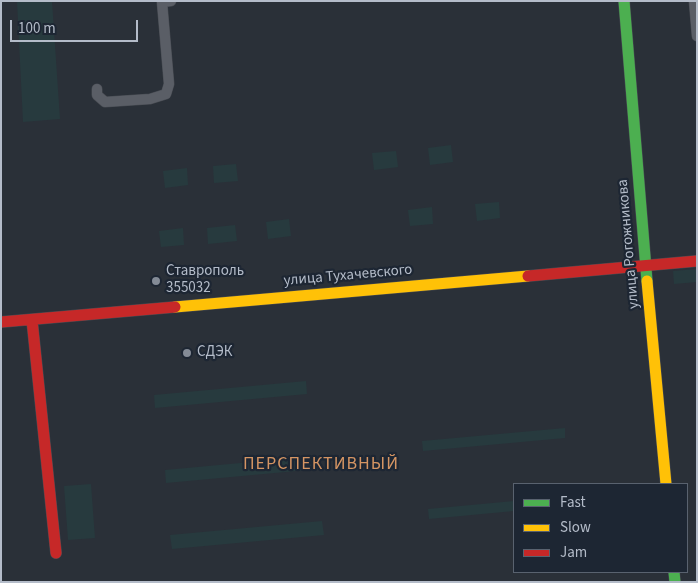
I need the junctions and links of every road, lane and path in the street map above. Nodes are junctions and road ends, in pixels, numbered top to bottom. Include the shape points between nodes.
1 (171, 1) edge
2 (624, 1) edge
3 (694, 1) edge
4 (162, 2) edge
5 (697, 36) edge
6 (96, 90) dead end
7 (697, 261) edge
8 (646, 265) junction
9 (32, 320) junction
10 (1, 322) edge
11 (666, 483) edge
12 (56, 553) dead end

1 - 4 street
2 - 8 street, улица Рогожникова
3 - 5 street
4 - 6 street via 169,90 162,96 105,102
7 - 8 street, улица Тухачевского
8 - 9 street, улица Тухачевского
8 - 11 street, улица Рогожникова
9 - 10 street, улица Тухачевского
9 - 12 street

